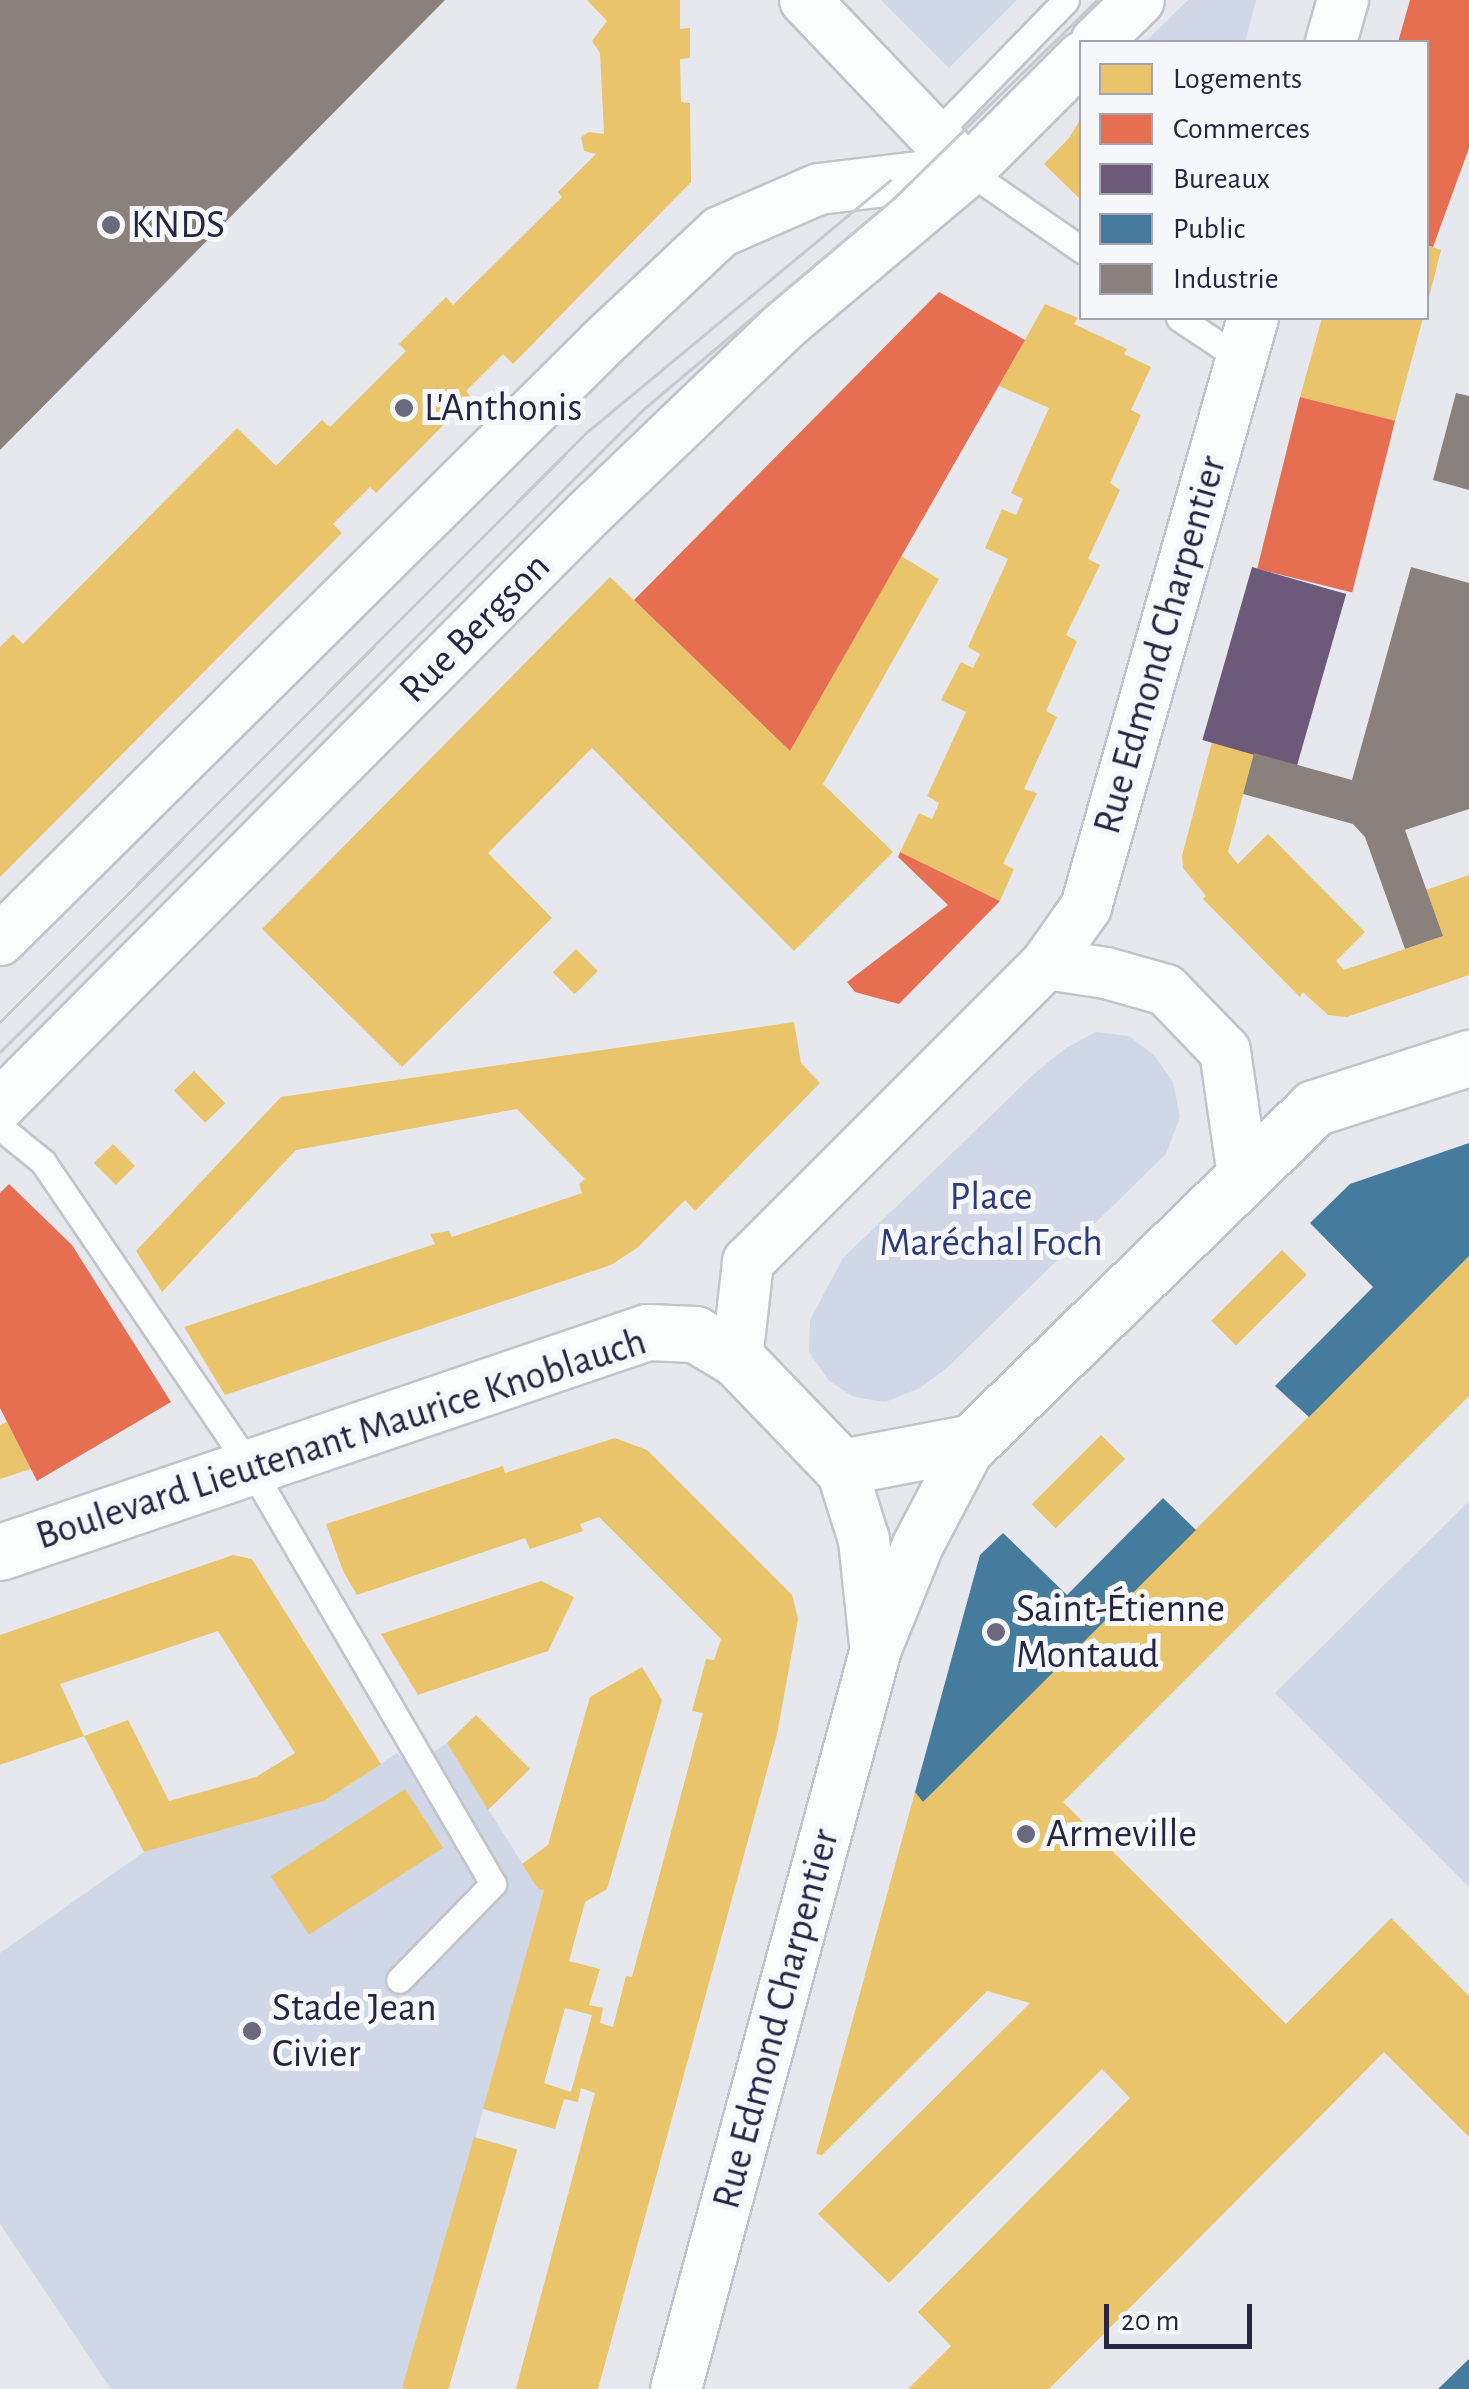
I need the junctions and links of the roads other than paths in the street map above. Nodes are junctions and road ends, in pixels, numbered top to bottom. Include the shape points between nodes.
1 (805, 0) edge
2 (1066, 0) edge
3 (1139, 0) edge
4 (1343, 0) edge
5 (1098, 40) edge
6 (1332, 40) edge
7 (1079, 60) edge
8 (934, 135) junction
9 (968, 171) junction
10 (890, 180) junction
11 (1079, 248) edge
12 (1186, 320) edge
13 (1247, 338) edge
14 (0, 940) edge
15 (1046, 964) junction
16 (1469, 1058) edge
17 (0, 1105) edge
18 (0, 1128) edge
19 (1242, 1176) junction
20 (737, 1359) junction
21 (972, 1442) junction
22 (842, 1467) junction
23 (251, 1468) junction
24 (0, 1552) edge
25 (876, 1650) junction
26 (399, 1980) dead end
27 (676, 2389) edge

1 - 8 street
2 - 8 lane
3 - 5 street
4 - 6 street
7 - 9 street, Rue Bergson
8 - 9 street
8 - 10 lane
9 - 10 street
9 - 11 lane
9 - 17 street, Rue Bergson via 785,325 590,513
10 - 14 street via 820,189 720,232
12 - 13 lane
13 - 15 street, Rue Edmond Charpentier via 1086,906
15 - 19 street via 1166,990 1226,1051
15 - 20 street via 748,1262
16 - 19 main road via 1314,1108
18 - 23 lane via 43,1162
19 - 21 main road
20 - 22 main road
20 - 23 main road, Boulevard Lieutenant Maurice Knoblauch via 695,1334 647,1332
21 - 22 main road
21 - 25 street, Rue Edmond Charpentier via 918,1546
22 - 25 street, Rue Edmond Charpentier via 864,1540
23 - 24 main road, Boulevard Lieutenant Maurice Knoblauch
23 - 26 lane via 493,1884
25 - 27 street, Rue Edmond Charpentier

